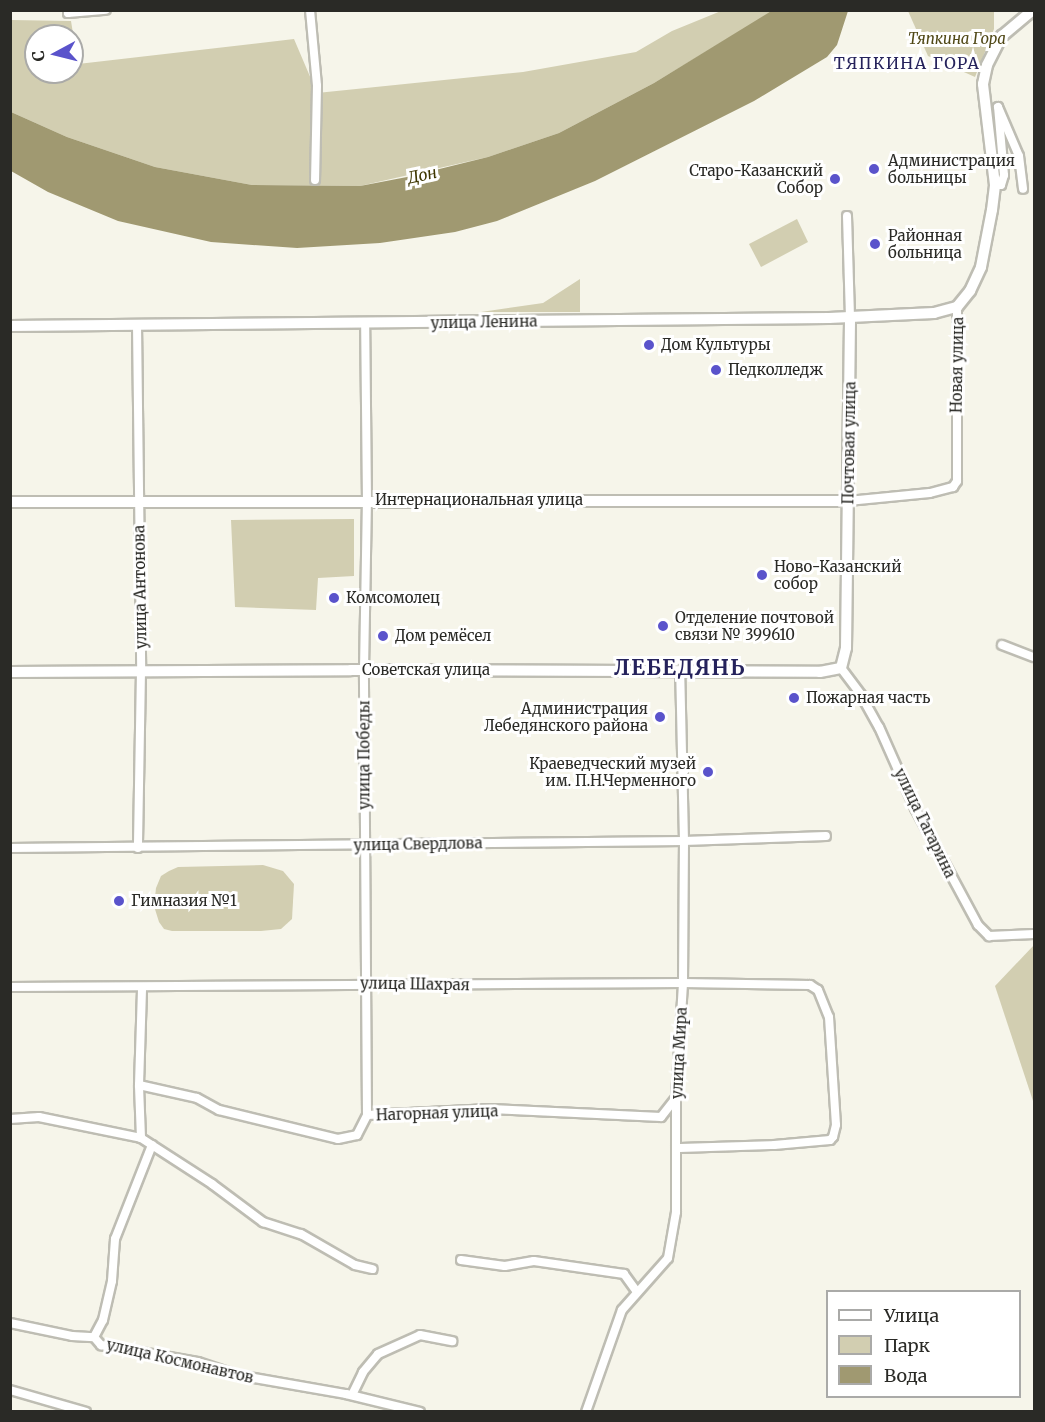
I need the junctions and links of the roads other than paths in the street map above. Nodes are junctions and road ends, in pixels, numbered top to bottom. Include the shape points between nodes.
1 (106, 10) edge
2 (310, 10) edge
3 (1033, 10) edge
4 (68, 12) edge
5 (315, 180) dead end
6 (995, 185) junction
7 (1023, 189) dead end
8 (847, 216) dead end
9 (957, 307) junction
10 (850, 317) junction
11 (365, 324) junction
12 (137, 325) junction
13 (10, 326) edge
14 (948, 491) joint
15 (367, 501) junction
16 (848, 501) junction
17 (10, 502) edge
18 (139, 502) junction
19 (1002, 645) dead end
20 (1035, 657) edge
21 (841, 668) junction
22 (141, 670) junction
23 (364, 670) junction
24 (680, 671) junction
25 (10, 672) edge
26 (826, 836) dead end
27 (684, 841) junction
28 (365, 845) junction
29 (10, 848) edge
30 (138, 848) junction
31 (1033, 935) edge
32 (366, 983) junction
33 (683, 983) junction
34 (10, 987) edge
35 (142, 987) junction
36 (139, 1085) junction
37 (676, 1098) junction
38 (367, 1115) junction
39 (10, 1119) edge
40 (141, 1138) junction
41 (152, 1145) junction
42 (676, 1149) junction
43 (461, 1260) dead end
44 (372, 1269) dead end
45 (637, 1292) junction
46 (10, 1323) edge
47 (94, 1337) junction
48 (452, 1341) dead end
49 (10, 1390) edge
50 (352, 1395) junction
51 (86, 1412) edge
52 (420, 1412) edge
53 (586, 1412) edge

1 - 4 street
2 - 5 street via 316,86
3 - 6 main road, Новая улица via 998,43 987,65 983,84
6 - 7 street via 1001,185 1004,175 998,107 1018,156
6 - 9 main road, Новая улица via 981,267
8 - 10 street, Почтовая улица
9 - 10 main road, улица Ленина via 934,313
9 - 14 street, Новая улица via 957,481
10 - 11 main road, улица Ленина
10 - 16 main road, Почтовая улица
11 - 12 main road, улица Ленина
11 - 15 street, улица Победы
12 - 13 main road, улица Ленина
12 - 18 street, улица Антонова
14 - 16 street, Интернациональная улица
15 - 16 main road, Интернациональная улица
15 - 18 main road, Интернациональная улица
15 - 23 street, улица Победы
16 - 21 main road, Почтовая улица via 846,648
17 - 18 main road, Интернациональная улица
18 - 22 street, улица Антонова
19 - 20 street
21 - 24 main road, Советская улица via 830,672
21 - 31 street, улица Гагарина via 879,727 915,808 978,926 989,936
22 - 23 main road, Советская улица
22 - 25 main road, Советская улица
22 - 30 street, улица Антонова
23 - 24 main road, Советская улица
23 - 28 street, улица Победы
24 - 27 street, улица Мира
26 - 27 street, улица Свердлова
27 - 28 street, улица Свердлова
27 - 33 street, улица Мира
28 - 30 street, улица Свердлова
28 - 32 street, улица Победы
29 - 30 street, улица Свердлова
32 - 33 street, улица Шахрая
32 - 35 street, улица Шахрая
32 - 38 street, улица Победы
33 - 37 street, улица Мира
33 - 42 street, улица Шахрая via 810,986 818,990 829,1017 836,1132 830,1140
34 - 35 street, улица Шахрая
35 - 36 street
36 - 38 street, Нагорная улица via 197,1098 219,1110 338,1139 357,1135
36 - 40 street
37 - 38 street, Нагорная улица via 661,1117 491,1109
37 - 42 street, улица Мира
39 - 40 street via 39,1118
40 - 41 street
41 - 44 street via 264,1222 302,1234 356,1265
41 - 47 street via 115,1239 112,1281 103,1320
42 - 45 street, улица Мира via 676,1212 668,1258
43 - 45 street via 505,1266 534,1261 624,1274
45 - 53 street, улица Мира via 622,1310
46 - 47 street, улица Космонавтов
47 - 50 street, улица Космонавтов via 101,1345
48 - 50 street via 420,1335 378,1354 363,1372
49 - 51 street
50 - 52 street, улица Космонавтов

